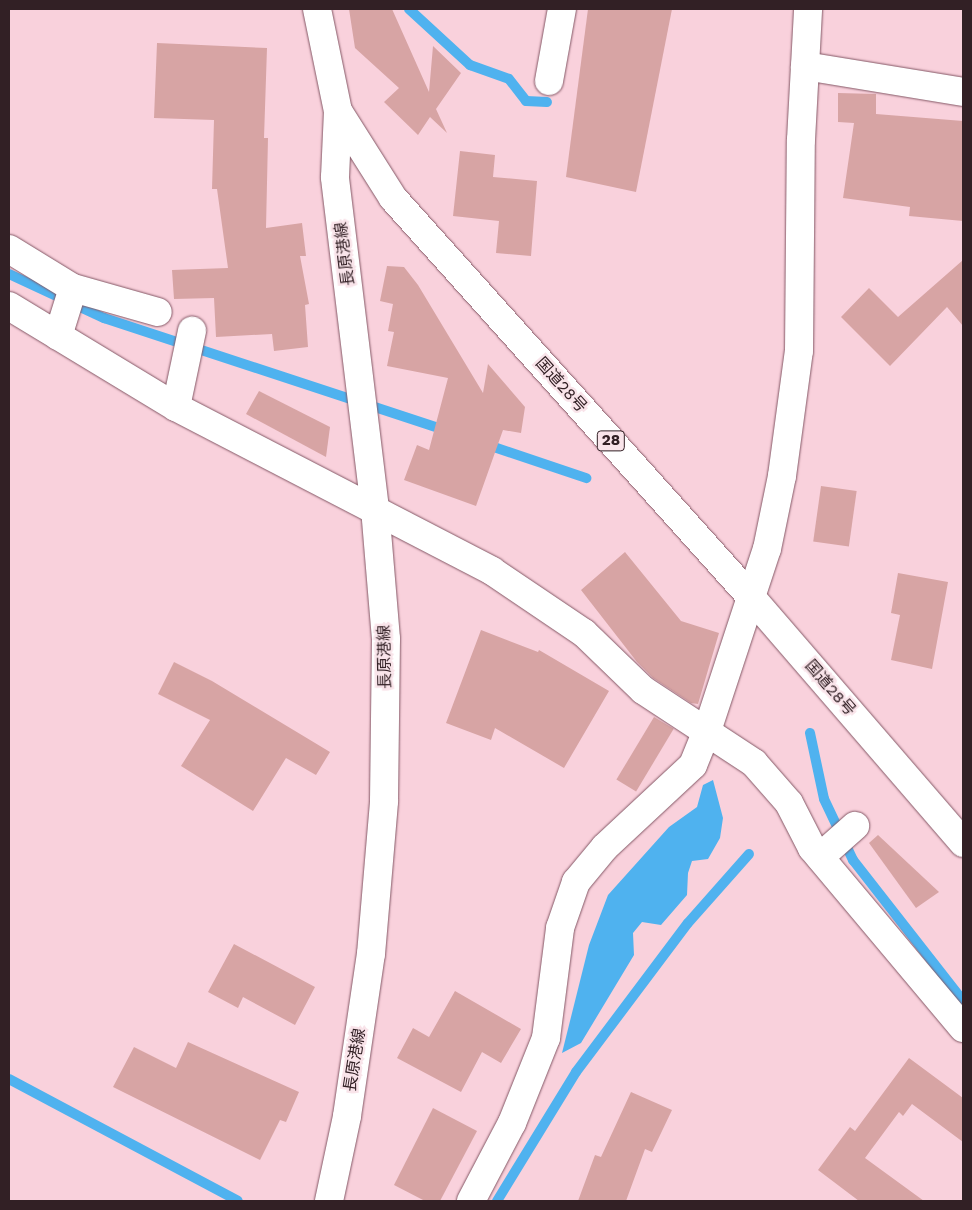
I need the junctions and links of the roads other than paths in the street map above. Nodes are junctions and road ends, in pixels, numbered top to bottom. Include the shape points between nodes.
1 (317, 9) edge
2 (562, 9) edge
3 (808, 9) edge
4 (805, 66) junction
5 (550, 81) dead end
6 (963, 92) edge
7 (338, 112) junction
8 (9, 249) edge
9 (73, 288) junction
10 (9, 306) edge
11 (158, 312) dead end
12 (192, 331) dead end
13 (58, 336) junction
14 (176, 407) junction
15 (375, 509) junction
16 (751, 597) junction
17 (707, 731) junction
18 (855, 826) dead end
19 (963, 843) edge
20 (820, 857) junction
21 (963, 1028) edge
22 (329, 1201) edge
23 (471, 1201) edge

1 - 7 main road, 国道28号 / 28
2 - 5 main road
3 - 4 main road
4 - 6 main road
4 - 16 main road via 799,350 782,476 767,549
7 - 15 main road, 長原港線 via 335,178
7 - 16 main road, 国道28号 / 28 via 392,198
8 - 9 main road
9 - 11 main road
9 - 13 main road
10 - 13 main road
12 - 14 main road
13 - 14 main road
14 - 15 main road
15 - 17 main road via 492,572 576,628 642,690
15 - 22 main road, 長原港線 via 386,639 384,801 371,954 347,1116
16 - 17 main road
16 - 19 main road, 国道28号 / 28
17 - 20 main road via 754,763 789,804
17 - 23 main road via 693,765 605,848 576,882 560,928 546,1038 512,1124
18 - 20 main road
20 - 21 main road

